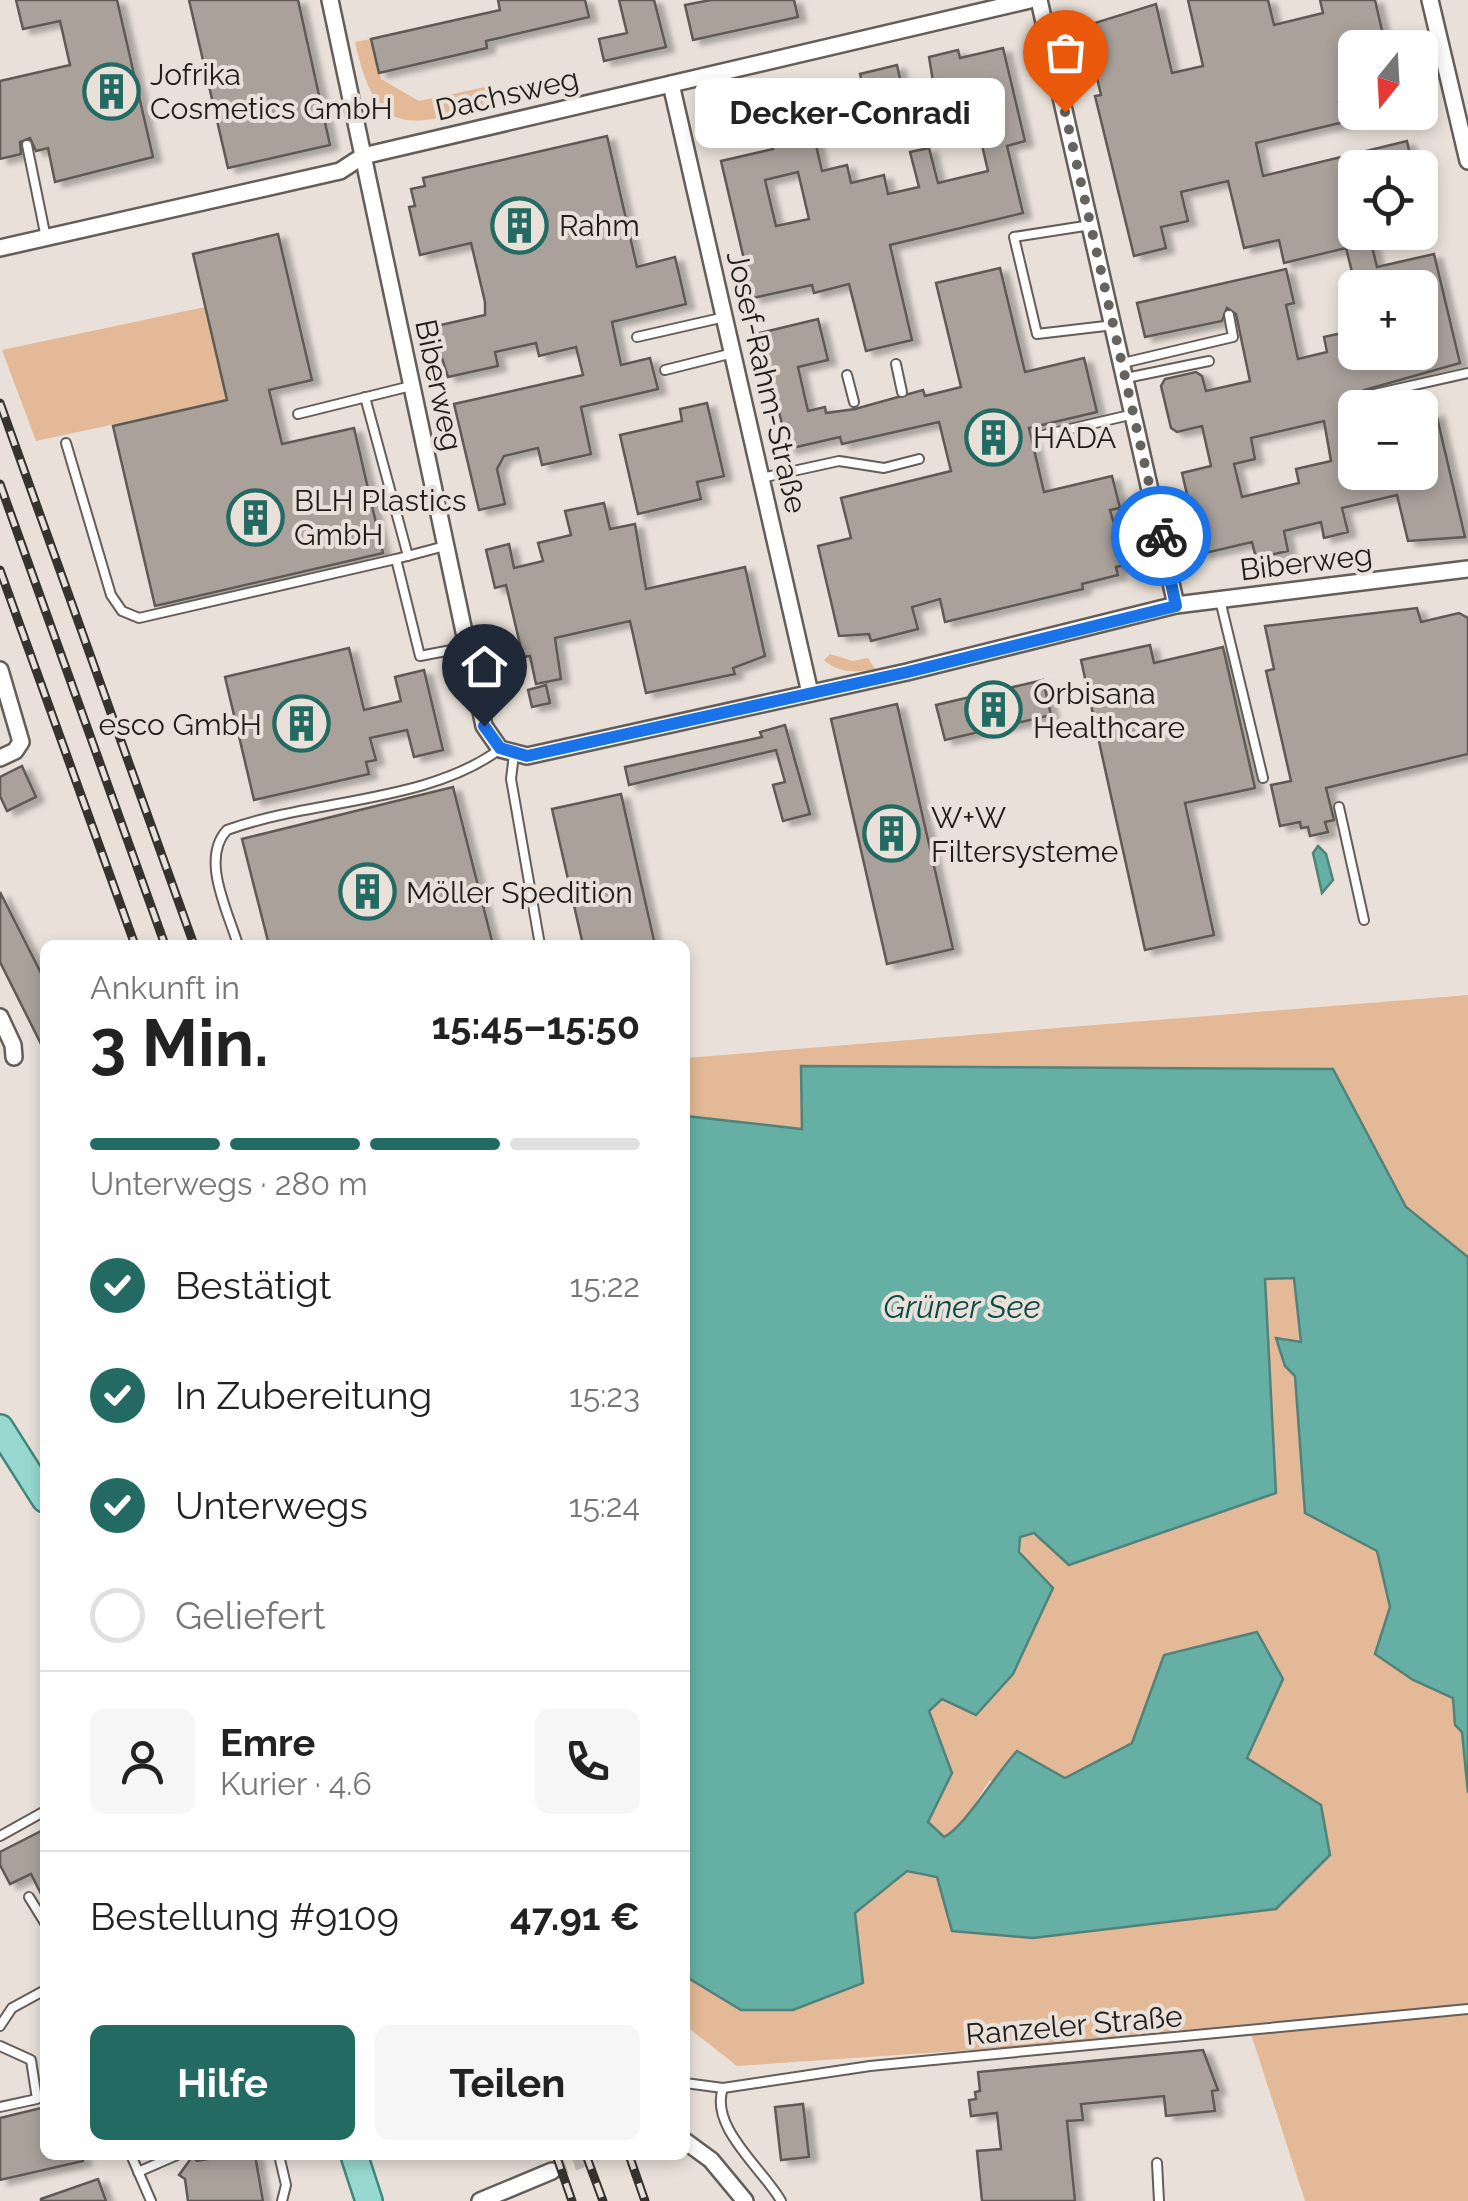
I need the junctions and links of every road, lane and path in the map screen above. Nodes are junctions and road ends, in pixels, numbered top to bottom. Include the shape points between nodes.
1 (330, 0) edge
2 (1030, 0) edge
3 (1039, 0) edge
4 (1430, 0) edge
5 (670, 84) junction
6 (27, 145) dead end
7 (362, 156) junction
8 (1468, 161) edge
9 (1091, 225) junction
10 (46, 238) junction
11 (0, 248) edge
12 (1228, 315) dead end
13 (724, 318) junction
14 (1114, 325) junction
15 (637, 337) dead end
16 (733, 353) junction
17 (1209, 361) dead end
18 (896, 364) dead end
19 (665, 370) dead end
20 (1124, 370) junction
21 (1468, 373) edge
22 (847, 375) dead end
23 (412, 386) junction
24 (1392, 390) edge
25 (902, 392) dead end
26 (366, 397) junction
27 (854, 402) dead end
28 (298, 414) dead end
29 (1134, 414) junction
30 (1040, 436) dead end
31 (66, 443) dead end
32 (919, 459) dead end
33 (761, 478) junction
34 (446, 546) junction
35 (408, 556) junction
36 (396, 559) junction
37 (1468, 570) edge
38 (1220, 600) junction
39 (1176, 606) junction
40 (467, 647) junction
41 (0, 670) edge
42 (810, 693) junction
43 (507, 751) junction
44 (0, 758) edge
45 (1263, 778) dead end
46 (1339, 807) dead end
47 (1364, 920) dead end
48 (237, 940) edge
49 (539, 940) edge
50 (0, 1017) edge
51 (10, 1060) dead end
52 (0, 1428) edge
53 (40, 1490) edge
54 (40, 1814) edge
55 (0, 1836) edge
56 (28, 1897) dead end
57 (40, 1916) edge
58 (40, 1993) edge
59 (1468, 2009) edge
60 (0, 2026) edge
61 (0, 2046) edge
62 (40, 2058) edge
63 (32, 2060) junction
64 (690, 2084) edge
65 (722, 2088) junction
66 (0, 2108) edge
67 (690, 2146) edge
68 (132, 2160) edge
69 (166, 2160) edge
70 (281, 2160) edge
71 (356, 2160) edge
72 (1157, 2163) dead end
73 (138, 2172) junction
74 (552, 2172) tunnel mouth
75 (150, 2201) edge
76 (282, 2201) edge
77 (368, 2201) edge
78 (396, 2201) edge
79 (480, 2201) edge
80 (746, 2201) edge
81 (781, 2201) edge
82 (1159, 2201) edge

1 - 7 street, Biberweg
2 - 5 street, Dachsweg
3 - 9 street
4 - 8 street
5 - 7 street, Dachsweg
5 - 13 street, Josef-Rahm-Straße
6 - 10 lane
7 - 10 street, Dachsweg via 340,171
7 - 23 street, Biberweg
9 - 14 street
9 - 14 lane via 1014,237 1037,334
10 - 11 street, Dachsweg
12 - 20 lane via 1233,337
13 - 15 lane
13 - 16 street, Josef-Rahm-Straße
14 - 20 street
16 - 19 lane
16 - 33 street, Josef-Rahm-Straße
17 - 20 lane
18 - 25 lane
20 - 29 street
21 - 24 lane
22 - 27 lane
23 - 26 lane
23 - 34 street, Biberweg
26 - 28 lane
26 - 35 lane
29 - 30 lane
29 - 39 street
31 - 36 lane via 111,595 122,611 139,618
32 - 33 lane via 884,468 839,461
33 - 42 street, Josef-Rahm-Straße
34 - 35 lane
34 - 40 street, Biberweg
35 - 36 lane
36 - 40 lane via 420,656
37 - 38 street, Biberweg
38 - 39 street, Biberweg
38 - 45 lane
39 - 42 street, Biberweg
40 - 43 street, Biberweg via 484,726
41 - 44 street via 22,742
42 - 43 street, Biberweg via 527,756
43 - 48 lane via 464,772 227,830 217,841 214,862
43 - 49 lane
46 - 47 lane
50 - 51 street via 13,1045
52 - 53 main road
54 - 55 lane
56 - 57 lane
58 - 60 lane via 12,2008
59 - 65 lane, Ranzeler Straße via 870,2066
61 - 63 lane
62 - 63 lane
63 - 66 lane via 36,2099
64 - 65 lane, Ranzeler Straße
65 - 81 lane via 722,2118
67 - 80 street
68 - 73 lane
69 - 73 lane
70 - 76 lane
71 - 77 main road
72 - 82 lane
73 - 75 lane
74 - 79 street
77 - 78 main road

